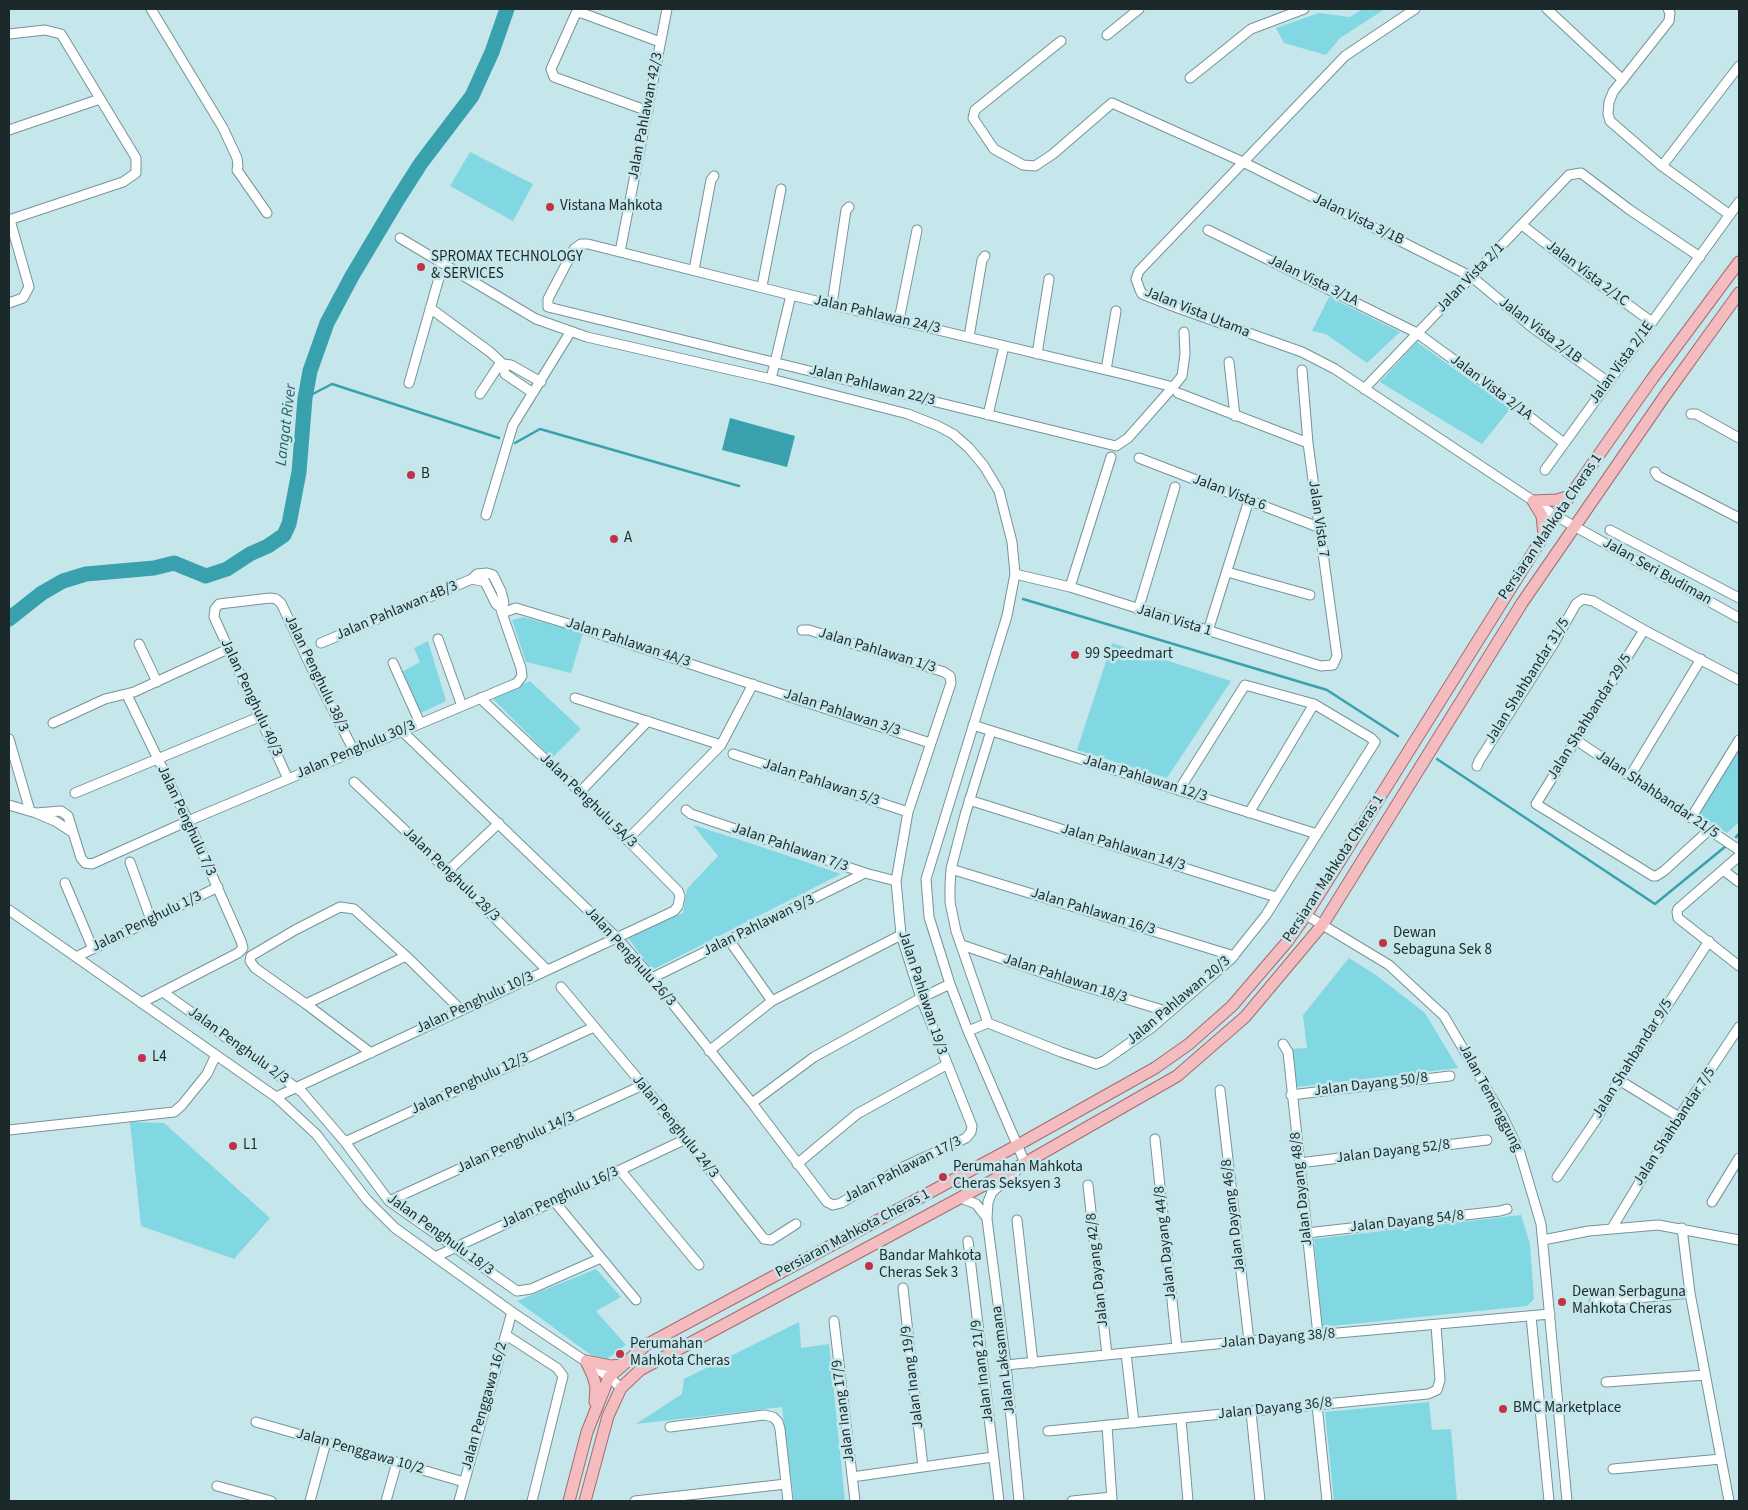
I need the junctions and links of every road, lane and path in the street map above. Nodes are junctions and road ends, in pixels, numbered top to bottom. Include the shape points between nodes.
1 (151, 9) edge
2 (666, 9) edge
3 (1139, 9) edge
4 (1304, 9) edge
5 (1415, 9) edge
6 (1547, 9) edge
7 (1669, 11) edge
8 (576, 12) edge
9 (9, 34) edge
10 (1107, 35) dead end
11 (1061, 41) dead end
12 (660, 42) junction
13 (1739, 66) edge
14 (1190, 78) dead end
15 (1623, 80) junction
16 (100, 99) junction
17 (648, 111) junction
18 (9, 130) edge
19 (1243, 162) junction
20 (1662, 166) junction
21 (714, 176) dead end
22 (781, 189) dead end
23 (1739, 202) edge
24 (849, 207) dead end
25 (267, 213) dead end
26 (1730, 215) junction
27 (9, 220) edge
28 (1522, 225) junction
29 (917, 230) dead end
30 (1208, 230) dead end
31 (400, 238) dead end
32 (620, 252) junction
33 (984, 256) dead end
34 (1700, 257) junction
35 (1739, 262) edge
36 (694, 270) junction
37 (1472, 277) junction
38 (439, 278) dead end
39 (1049, 279) dead end
40 (762, 286) junction
41 (1739, 293) edge
42 (791, 295) junction
43 (9, 303) edge
44 (832, 304) junction
45 (548, 307) joint
46 (430, 308) junction
47 (1116, 311) dead end
48 (899, 320) junction
49 (1652, 322) junction
50 (571, 331) junction
51 (1184, 332) dead end
52 (1417, 333) junction
53 (969, 337) junction
54 (1004, 346) junction
55 (1037, 354) junction
56 (776, 362) junction
57 (1230, 362) dead end
58 (502, 363) junction
59 (1106, 370) junction
60 (1302, 370) dead end
61 (771, 379) junction
62 (541, 382) junction
63 (1608, 382) junction
64 (409, 383) dead end
65 (1364, 389) junction
66 (1176, 390) junction
67 (533, 393) junction
68 (480, 394) dead end
69 (1691, 414) dead end
70 (988, 415) junction
71 (1235, 416) junction
72 (1739, 438) edge
73 (1308, 443) junction
74 (1564, 443) junction
75 (1111, 457) dead end
76 (1139, 458) dead end
77 (1545, 470) dead end
78 (1655, 472) dead end
79 (1175, 487) dead end
80 (1570, 496) junction
81 (1249, 500) junction
82 (1534, 501) junction
83 (486, 515) dead end
84 (1556, 516) junction
85 (1739, 518) edge
86 (1574, 526) junction
87 (1318, 527) junction
88 (1610, 530) dead end
89 (1544, 535) junction
90 (1227, 572) junction
91 (1015, 574) junction
92 (1070, 587) junction
93 (1310, 595) dead end
94 (1739, 598) edge
95 (276, 599) joint
96 (502, 610) junction
97 (1138, 610) junction
98 (1739, 618) edge
99 (802, 630) dead end
100 (1644, 630) junction
101 (1208, 631) junction
102 (438, 639) dead end
103 (321, 643) dead end
104 (139, 644) dead end
105 (228, 649) junction
106 (1701, 659) junction
107 (393, 663) dead end
108 (1333, 665) joint
109 (950, 676) joint
110 (1739, 680) edge
111 (158, 682) junction
112 (753, 684) junction
113 (127, 695) junction
114 (480, 698) junction
115 (575, 698) dead end
116 (1314, 704) junction
117 (462, 706) junction
118 (259, 717) junction
119 (648, 721) junction
120 (53, 723) dead end
121 (420, 723) junction
122 (974, 725) junction
123 (402, 731) junction
124 (991, 732) junction
125 (9, 739) edge
126 (1576, 740) junction
127 (1739, 740) edge
128 (930, 743) junction
129 (721, 745) junction
130 (354, 751) junction
131 (734, 754) dead end
132 (157, 759) junction
133 (1477, 766) dead end
134 (1630, 776) junction
135 (288, 779) junction
136 (354, 782) dead end
137 (1178, 790) junction
138 (580, 792) junction
139 (75, 793) dead end
140 (969, 800) junction
141 (9, 805) edge
142 (686, 810) dead end
143 (33, 812) junction
144 (908, 812) junction
145 (1249, 813) junction
146 (1691, 818) junction
147 (188, 821) junction
148 (499, 823) junction
149 (1709, 830) junction
150 (1317, 834) junction
151 (627, 840) junction
152 (1739, 850) edge
153 (1739, 856) edge
154 (130, 862) dead end
155 (951, 869) junction
156 (1722, 870) junction
157 (448, 871) junction
158 (866, 874) junction
159 (896, 881) junction
160 (1739, 882) edge
161 (65, 883) dead end
162 (218, 887) junction
163 (1276, 897) junction
164 (9, 910) edge
165 (674, 911) joint
166 (1306, 914) junction
167 (151, 920) junction
168 (1323, 924) junction
169 (901, 935) junction
170 (616, 937) junction
171 (729, 940) junction
172 (1708, 941) junction
173 (962, 945) junction
174 (92, 949) junction
175 (406, 956) junction
176 (1234, 956) junction
177 (76, 957) junction
178 (1739, 966) edge
179 (547, 970) junction
180 (652, 978) junction
181 (950, 984) junction
182 (561, 987) dead end
183 (163, 992) junction
184 (921, 998) junction
185 (772, 1001) junction
186 (141, 1003) junction
187 (306, 1004) junction
188 (459, 1009) junction
189 (1169, 1012) junction
190 (988, 1023) junction
191 (594, 1027) junction
192 (1739, 1027) edge
193 (968, 1031) junction
194 (1283, 1044) dead end
195 (368, 1050) junction
196 (710, 1051) junction
197 (216, 1055) junction
198 (946, 1065) junction
199 (1450, 1076) dead end
200 (1619, 1080) junction
201 (643, 1086) junction
202 (296, 1088) junction
203 (1220, 1090) dead end
204 (1291, 1094) junction
205 (276, 1097) junction
206 (312, 1102) joint
207 (752, 1103) junction
208 (1679, 1117) junction
209 (9, 1130) edge
210 (970, 1132) joint
211 (686, 1139) junction
212 (1155, 1139) dead end
213 (1487, 1140) dead end
214 (345, 1142) junction
215 (1016, 1146) junction
216 (1739, 1158) edge
217 (797, 1164) junction
218 (1024, 1164) junction
219 (1299, 1164) junction
220 (620, 1170) junction
221 (1558, 1177) dead end
222 (1088, 1184) dead end
223 (961, 1198) junction
224 (389, 1201) junction
225 (554, 1201) junction
226 (1712, 1202) dead end
227 (833, 1205) joint
228 (1507, 1209) dead end
229 (987, 1219) junction
230 (1017, 1220) dead end
231 (796, 1224) dead end
232 (1612, 1228) junction
233 (1682, 1228) junction
234 (1307, 1233) junction
235 (1543, 1240) junction
236 (1739, 1240) edge
237 (968, 1241) dead end
238 (454, 1248) junction
239 (435, 1256) junction
240 (601, 1258) junction
241 (700, 1265) dead end
242 (903, 1288) dead end
243 (1690, 1292) junction
244 (636, 1300) dead end
245 (1594, 1302) dead end
246 (512, 1312) junction
247 (1550, 1314) junction
248 (1531, 1316) junction
249 (834, 1321) dead end
250 (1436, 1325) junction
251 (506, 1335) junction
252 (1318, 1335) junction
253 (1249, 1341) junction
254 (1177, 1348) junction
255 (1126, 1353) junction
256 (1107, 1355) junction
257 (586, 1361) junction
258 (1033, 1363) junction
259 (623, 1364) junction
260 (1006, 1365) junction
261 (1705, 1375) junction
262 (609, 1376) junction
263 (1606, 1382) dead end
264 (621, 1388) junction
265 (1317, 1405) junction
266 (595, 1410) junction
267 (1251, 1412) junction
268 (1559, 1414) junction
269 (1541, 1416) junction
270 (1181, 1419) junction
271 (256, 1422) dead end
272 (1134, 1423) junction
273 (1107, 1425) junction
274 (670, 1427) dead end
275 (1048, 1431) dead end
276 (326, 1442) junction
277 (993, 1457) junction
278 (1721, 1459) junction
279 (397, 1462) junction
280 (923, 1467) junction
281 (1613, 1469) dead end
282 (852, 1477) junction
283 (464, 1482) junction
284 (786, 1484) junction
285 (217, 1486) dead end
286 (698, 1498) edge
287 (1112, 1499) edge
288 (271, 1501) edge
289 (310, 1501) edge
290 (386, 1501) edge
291 (459, 1501) edge
292 (532, 1501) edge
293 (569, 1501) edge
294 (586, 1501) edge
295 (635, 1501) edge
296 (788, 1501) edge
297 (855, 1501) edge
298 (999, 1501) edge
299 (1019, 1501) edge
300 (1072, 1501) edge
301 (1188, 1501) edge
302 (1260, 1501) edge
303 (1327, 1501) edge
304 (1549, 1501) edge
305 (1567, 1501) edge
306 (1729, 1501) edge

1 - 25 street via 235,152 237,170
2 - 12 street, Jalan Pahlawan 42/3
3 - 10 street
4 - 14 street via 1251,29
5 - 19 street, Jalan Vista Utama via 1345,56
6 - 15 street
7 - 15 street via 1669,21
8 - 12 street
8 - 17 street via 551,69 554,77
9 - 16 street via 45,30 61,34
11 - 19 street, Jalan Vista 3/1B via 975,110 973,118 994,149 1023,165 1035,166 1112,103
12 - 17 street, Jalan Pahlawan 42/3
13 - 20 street
15 - 20 street via 1609,102 1610,121
16 - 18 street
16 - 27 street via 136,158 136,173 123,182
17 - 32 street, Jalan Pahlawan 42/3
19 - 37 street, Jalan Vista 3/1B
19 - 65 street, Jalan Vista Utama via 1139,271 1136,280 1142,294 1302,352
20 - 26 street
21 - 36 street
22 - 40 street
23 - 26 street, Jalan Vista 2/1E
24 - 44 street
26 - 34 street, Jalan Vista 2/1E
27 - 43 street via 29,287 23,298
28 - 34 street, Jalan Vista 2/1 via 1569,175 1581,173
28 - 37 street, Jalan Vista 2/1
28 - 49 street, Jalan Vista 2/1C
29 - 48 street
30 - 52 street, Jalan Vista 3/1A
31 - 50 street via 536,319
32 - 36 street, Jalan Pahlawan 24/3
32 - 45 street, Jalan Pahlawan 24/3 via 580,244 574,249 548,299
33 - 53 street
34 - 49 street, Jalan Vista 2/1E
35 - 80 main road, Persiaran Mahkota Cheras 1
36 - 40 street, Jalan Pahlawan 24/3
37 - 52 street, Jalan Vista 2/1
37 - 63 street, Jalan Vista 2/1B via 1533,328
38 - 46 street
39 - 55 street
40 - 42 street, Jalan Pahlawan 24/3
41 - 86 main road, Persiaran Mahkota Cheras 1
42 - 44 street, Jalan Pahlawan 24/3
42 - 56 street
44 - 48 street, Jalan Pahlawan 24/3
45 - 56 street, Jalan Pahlawan 22/3
46 - 58 street
46 - 64 street
47 - 59 street
48 - 53 street, Jalan Pahlawan 24/3
49 - 63 street, Jalan Vista 2/1E
50 - 61 street
50 - 62 street
51 - 66 street via 1182,376
52 - 65 street, Jalan Vista 2/1
52 - 74 street, Jalan Vista 2/1A
53 - 54 street, Jalan Pahlawan 24/3
54 - 55 street, Jalan Pahlawan 24/3
54 - 70 street
55 - 59 street, Jalan Pahlawan 24/3
56 - 61 street
56 - 70 street, Jalan Pahlawan 22/3
57 - 71 street
58 - 62 street
58 - 67 street via 504,374
58 - 68 street
59 - 66 street, Jalan Pahlawan 24/3
60 - 73 street, Jalan Vista 7
61 - 91 street via 908,414 953,434 984,466 999,491 1012,542
62 - 67 street
63 - 74 street, Jalan Vista 2/1E
65 - 82 street, Jalan Vista Utama
66 - 70 street, Jalan Pahlawan 22/3 via 1116,446
66 - 71 street, Jalan Pahlawan 24/3
67 - 83 street via 513,425
69 - 72 street
71 - 73 street, Jalan Pahlawan 24/3
73 - 87 street, Jalan Vista 7
74 - 77 street, Jalan Vista 2/1E
75 - 92 street
76 - 81 street, Jalan Vista 6
78 - 85 street
79 - 97 street
80 - 82 main road
80 - 84 main road, Persiaran Mahkota Cheras 1
81 - 87 street, Jalan Vista 6
81 - 90 street
82 - 84 street, Jalan Vista Utama
82 - 89 main road via 1542,516
84 - 86 street, Jalan Vista Utama
84 - 89 main road, Persiaran Mahkota Cheras 1
86 - 98 street, Jalan Seri Budiman
86 - 168 main road, Persiaran Mahkota Cheras 1 via 1522,602
87 - 108 street, Jalan Vista 7 via 1338,656
88 - 94 street
89 - 166 main road, Persiaran Mahkota Cheras 1
90 - 93 street
90 - 101 street
91 - 92 street, Jalan Vista 1
91 - 122 street via 1007,616
92 - 97 street, Jalan Vista 1
95 - 105 street, Jalan Penghulu 40/3 via 219,604 214,617
95 - 130 street, Jalan Penghulu 38/3 via 281,602
96 - 103 street, Jalan Pahlawan 4B/3 via 485,582 472,579
96 - 112 street, Jalan Pahlawan 4A/3 via 516,608
96 - 114 street, Jalan Penghulu 30/3 via 522,676 517,683
97 - 101 street, Jalan Vista 1
99 - 109 street, Jalan Pahlawan 1/3
100 - 106 street
100 - 126 street, Jalan Shahbandar 29/5
100 - 133 street, Jalan Shahbandar 31/5 via 1593,601 1583,599 1576,604
101 - 108 street, Jalan Vista 1 via 1320,666
102 - 117 street
104 - 111 street
105 - 111 street
105 - 118 street, Jalan Penghulu 40/3
106 - 110 street
106 - 134 street
107 - 121 street
109 - 128 street, Jalan Pahlawan 19/3 via 951,683
111 - 113 street
112 - 128 street, Jalan Pahlawan 3/3
112 - 129 street
113 - 120 street via 105,699
113 - 132 street, Jalan Penghulu 7/3
114 - 117 street, Jalan Penghulu 30/3
114 - 138 street, Jalan Penghulu 5A/3
115 - 119 street
116 - 137 street via 1245,684
116 - 145 street
116 - 150 street, Jalan Pahlawan 20/3 via 1374,742
117 - 121 street, Jalan Penghulu 30/3
118 - 132 street
118 - 135 street, Jalan Penghulu 40/3
119 - 129 street
119 - 138 street
121 - 123 street, Jalan Penghulu 30/3
122 - 124 street, Jalan Pahlawan 12/3
122 - 181 street via 926,879 929,917
123 - 130 street, Jalan Penghulu 30/3
123 - 148 street, Jalan Penghulu 26/3
124 - 137 street, Jalan Pahlawan 12/3
124 - 140 street
125 - 143 street
126 - 134 street, Jalan Shahbandar 21/5
126 - 149 street, Jalan Shahbandar 29/5 via 1536,804 1653,876 1664,871
127 - 146 street
128 - 144 street, Jalan Pahlawan 19/3
129 - 151 street
130 - 135 street, Jalan Penghulu 30/3
131 - 144 street, Jalan Pahlawan 5/3
132 - 139 street
132 - 147 street, Jalan Penghulu 7/3
134 - 146 street, Jalan Shahbandar 21/5
135 - 147 street, Jalan Penghulu 30/3
136 - 157 street, Jalan Penghulu 28/3
137 - 145 street, Jalan Pahlawan 12/3
138 - 151 street, Jalan Penghulu 5A/3
140 - 155 street
140 - 163 street, Jalan Pahlawan 14/3
141 - 143 street
142 - 158 street, Jalan Pahlawan 7/3
143 - 147 street, Jalan Penghulu 30/3 via 61,811 68,816 81,858 92,864
144 - 159 street, Jalan Pahlawan 19/3
145 - 150 street, Jalan Pahlawan 12/3
146 - 149 street, Jalan Shahbandar 21/5
147 - 162 street, Jalan Penghulu 7/3
148 - 157 street
148 - 170 street, Jalan Penghulu 26/3
149 - 152 street, Jalan Shahbandar 21/5
150 - 163 street, Jalan Pahlawan 20/3
151 - 165 street, Jalan Penghulu 5A/3 via 678,891 680,896
153 - 156 street
154 - 167 street
155 - 173 street via 950,902
155 - 176 street, Jalan Pahlawan 16/3
156 - 160 street
156 - 172 street via 1677,912 1678,918
157 - 179 street, Jalan Penghulu 28/3
158 - 159 street, Jalan Pahlawan 7/3
158 - 171 street, Jalan Pahlawan 9/3
159 - 169 street, Jalan Pahlawan 19/3
161 - 174 street
162 - 167 street, Jalan Penghulu 1/3
162 - 183 street, Jalan Penghulu 7/3 via 243,948
163 - 176 street, Jalan Pahlawan 20/3
164 - 177 street
165 - 170 street, Jalan Penghulu 10/3
166 - 168 street, Jalan Temenggung
166 - 215 main road, Persiaran Mahkota Cheras 1 via 1287,942 1232,1006 1189,1044 1154,1068
167 - 174 street, Jalan Penghulu 1/3
168 - 218 main road, Persiaran Mahkota Cheras 1 via 1245,1017 1177,1076
168 - 235 street, Jalan Temenggung via 1389,965 1444,1016 1504,1119 1520,1153
169 - 184 street, Jalan Pahlawan 19/3
169 - 185 street
170 - 179 street, Jalan Penghulu 10/3
170 - 180 street, Jalan Penghulu 26/3
171 - 180 street, Jalan Pahlawan 9/3
171 - 185 street
172 - 178 street
172 - 200 street, Jalan Shahbandar 9/5
173 - 189 street, Jalan Pahlawan 18/3
173 - 190 street
174 - 177 street, Jalan Penghulu 1/3
175 - 187 street
175 - 187 street via 354,909 340,907 256,952 250,961 254,968
175 - 188 street
176 - 189 street, Jalan Pahlawan 20/3
177 - 186 street
179 - 188 street, Jalan Penghulu 10/3
180 - 196 street, Jalan Penghulu 26/3
181 - 184 street
181 - 193 street
182 - 191 street, Jalan Penghulu 24/3
183 - 186 street
183 - 202 street, Jalan Penghulu 2/3
184 - 198 street, Jalan Pahlawan 19/3
184 - 207 street via 814,1057
185 - 196 street
186 - 197 street
187 - 195 street
188 - 195 street, Jalan Penghulu 10/3
189 - 190 street, Jalan Pahlawan 20/3 via 1151,1028 1096,1064
190 - 193 street
191 - 201 street, Jalan Penghulu 24/3
191 - 214 street, Jalan Penghulu 12/3
192 - 208 street, Jalan Shahbandar 7/5
193 - 215 street
194 - 204 street, Jalan Dayang 48/8 via 1288,1052
195 - 202 street, Jalan Penghulu 10/3
196 - 207 street, Jalan Penghulu 26/3
197 - 205 street
197 - 209 street via 206,1074 174,1112
198 - 210 street, Jalan Pahlawan 19/3 via 972,1126
198 - 217 street via 858,1114
199 - 204 street, Jalan Dayang 50/8
200 - 208 street
200 - 221 street, Jalan Shahbandar 9/5
201 - 211 street, Jalan Penghulu 24/3
201 - 224 street, Jalan Penghulu 14/3
202 - 205 street, Jalan Penghulu 10/3
202 - 206 street, Jalan Penghulu 2/3
203 - 253 street, Jalan Dayang 46/8
204 - 219 street, Jalan Dayang 48/8
205 - 239 street via 316,1134 368,1200 395,1228
206 - 214 street, Jalan Penghulu 18/3
207 - 217 street, Jalan Penghulu 26/3
208 - 232 street, Jalan Shahbandar 7/5
210 - 227 street, Jalan Pahlawan 17/3 via 966,1138
211 - 220 street, Jalan Penghulu 16/3
211 - 231 street, Jalan Penghulu 24/3 via 764,1239 771,1240
212 - 254 street, Jalan Dayang 44/8
213 - 219 street, Jalan Dayang 52/8
214 - 224 street, Jalan Penghulu 18/3
215 - 218 street
215 - 259 main road, Persiaran Mahkota Cheras 1 via 646,1345
216 - 226 street
217 - 227 street, Jalan Penghulu 26/3 via 827,1202
218 - 223 main road, Persiaran Mahkota Cheras 1
218 - 229 street, Jalan Laksamana via 992,1192
219 - 234 street, Jalan Dayang 48/8
220 - 225 street, Jalan Penghulu 16/3
220 - 241 street
222 - 256 street, Jalan Dayang 42/8
223 - 229 street via 976,1204
223 - 264 main road, Persiaran Mahkota Cheras 1 via 640,1370
224 - 238 street, Jalan Penghulu 18/3
225 - 238 street, Jalan Penghulu 16/3
225 - 240 street
228 - 234 street, Jalan Dayang 54/8
229 - 260 street, Jalan Laksamana
230 - 258 street
232 - 233 street via 1658,1225
232 - 235 street
233 - 236 street
233 - 243 street
234 - 252 street, Jalan Dayang 48/8
235 - 247 street, Jalan Temenggung
237 - 277 street, Jalan Inang 21/9
238 - 239 street, Jalan Penghulu 16/3
238 - 240 street, Jalan Penghulu 18/3 via 517,1291 531,1290
239 - 246 street
240 - 244 street
242 - 280 street, Jalan Inang 19/9
243 - 245 street
243 - 261 street
246 - 251 street, Jalan Penggawa 16/2
246 - 257 street
247 - 248 street, Jalan Dayang 38/8
247 - 268 street, Jalan Temenggung
248 - 250 street, Jalan Dayang 38/8
248 - 269 street
249 - 282 street, Jalan Inang 17/9
250 - 252 street, Jalan Dayang 38/8
250 - 265 street, Jalan Dayang 36/8 via 1440,1380 1436,1390 1428,1394
251 - 283 street, Jalan Penggawa 16/2
251 - 292 street via 562,1373 563,1380
252 - 253 street, Jalan Dayang 38/8
253 - 254 street, Jalan Dayang 38/8
254 - 255 street, Jalan Dayang 38/8
255 - 256 street, Jalan Dayang 38/8
255 - 272 street
256 - 258 street, Jalan Dayang 38/8
257 - 259 main road via 611,1366
257 - 262 street
257 - 266 main road via 596,1387
258 - 260 street, Jalan Dayang 38/8
259 - 262 main road, Persiaran Mahkota Cheras 1
260 - 299 street, Jalan Laksamana
261 - 263 street
261 - 278 street
262 - 264 street
262 - 266 main road, Persiaran Mahkota Cheras 1
264 - 294 main road, Persiaran Mahkota Cheras 1 via 608,1416
265 - 267 street, Jalan Dayang 36/8
265 - 303 street
266 - 293 main road, Persiaran Mahkota Cheras 1
267 - 270 street, Jalan Dayang 36/8
267 - 302 street
268 - 269 street
268 - 305 street, Jalan Temenggung
269 - 304 street
270 - 272 street, Jalan Dayang 36/8
270 - 301 street
271 - 276 street, Jalan Penggawa 10/2
272 - 273 street, Jalan Dayang 36/8
273 - 275 street, Jalan Dayang 36/8
273 - 287 street
274 - 284 street via 764,1415 773,1417 780,1429
276 - 279 street, Jalan Penggawa 10/2
276 - 289 street
277 - 280 street
277 - 298 street, Jalan Inang 21/9
278 - 281 street
278 - 306 street
279 - 283 street, Jalan Penggawa 10/2
279 - 290 street
280 - 282 street
282 - 297 street, Jalan Inang 17/9
283 - 291 street, Jalan Penggawa 16/2
284 - 286 street
284 - 296 street
285 - 288 street
286 - 295 street
287 - 300 street

